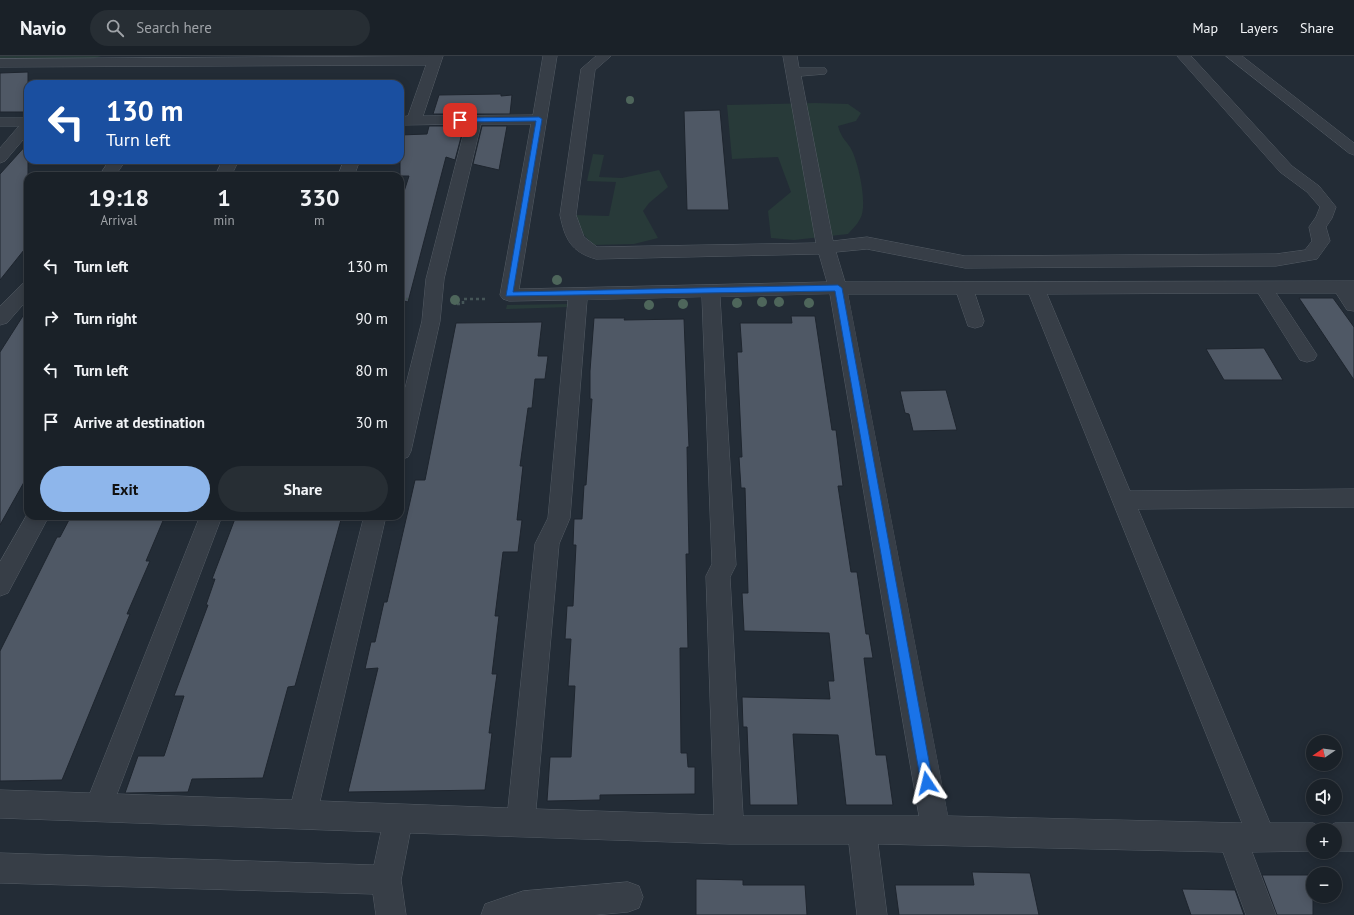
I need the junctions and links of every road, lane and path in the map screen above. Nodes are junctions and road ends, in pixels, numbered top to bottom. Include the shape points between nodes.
1 (550, 56) edge
2 (604, 56) edge
3 (790, 56) edge
4 (1184, 56) edge
5 (1233, 56) edge
6 (326, 58) edge
7 (108, 59) edge
8 (217, 59) edge
9 (435, 59) edge
10 (0, 63) edge
11 (820, 71) dead end
12 (793, 72) junction
13 (539, 119) junction
14 (407, 120) edge
15 (475, 120) junction
16 (0, 122) edge
17 (24, 123) edge
18 (24, 128) edge
19 (1351, 145) edge
20 (0, 158) edge
21 (826, 248) junction
22 (1036, 286) junction
23 (1262, 286) junction
24 (964, 287) junction
25 (1347, 287) edge
26 (838, 288) junction
27 (711, 290) junction
28 (24, 292) edge
29 (578, 294) junction
30 (488, 299) dead end
31 (451, 304) dead end
32 (1354, 305) edge
33 (0, 318) edge
34 (975, 321) dead end
35 (1307, 355) dead end
36 (404, 434) edge
37 (1354, 498) edge
38 (1122, 500) junction
39 (36, 520) edge
40 (209, 520) edge
41 (375, 520) edge
42 (0, 585) edge
43 (0, 804) edge
44 (98, 808) junction
45 (303, 815) junction
46 (398, 818) junction
47 (521, 822) junction
48 (728, 830) junction
49 (936, 830) junction
50 (862, 831) junction
51 (1306, 837) edge
52 (1342, 837) edge
53 (1354, 837) edge
54 (1232, 838) junction
55 (1262, 838) junction
56 (0, 868) edge
57 (386, 880) junction
58 (628, 897) dead end
59 (391, 915) edge
60 (496, 915) edge
61 (872, 915) edge
62 (1261, 915) edge

1 - 13 street
2 - 21 street via 588,69 568,215 572,233 585,250 596,253
3 - 12 street
4 - 21 street via 1286,168 1313,189 1328,207 1318,226 1321,241 1311,255 1276,260 965,262 867,243
5 - 19 street
6 - 8 street
6 - 9 street
7 - 8 street
7 - 10 street
9 - 14 street
11 - 12 street
12 - 21 street
13 - 15 street
13 - 29 street via 509,295
14 - 15 street
15 - 36 street via 435,279 431,320
16 - 17 street
18 - 20 street
21 - 26 street
22 - 23 street
22 - 24 street
22 - 38 street
23 - 25 street
23 - 35 street
24 - 26 street
24 - 34 street
25 - 32 street
26 - 27 street
26 - 49 street
27 - 29 street
27 - 48 street via 724,565 718,576
28 - 33 street
29 - 47 street via 559,518 546,544
30 - 31 path via 463,299 463,304
37 - 38 street
38 - 55 street
39 - 42 street
40 - 44 street
41 - 45 street
43 - 44 street
44 - 45 street
45 - 46 street
46 - 47 street
46 - 57 street
47 - 48 street
48 - 50 street
49 - 50 street
49 - 54 street
50 - 61 street
51 - 55 street
52 - 53 street
54 - 55 street
54 - 62 street
56 - 57 street
57 - 59 street
58 - 60 street via 523,906

